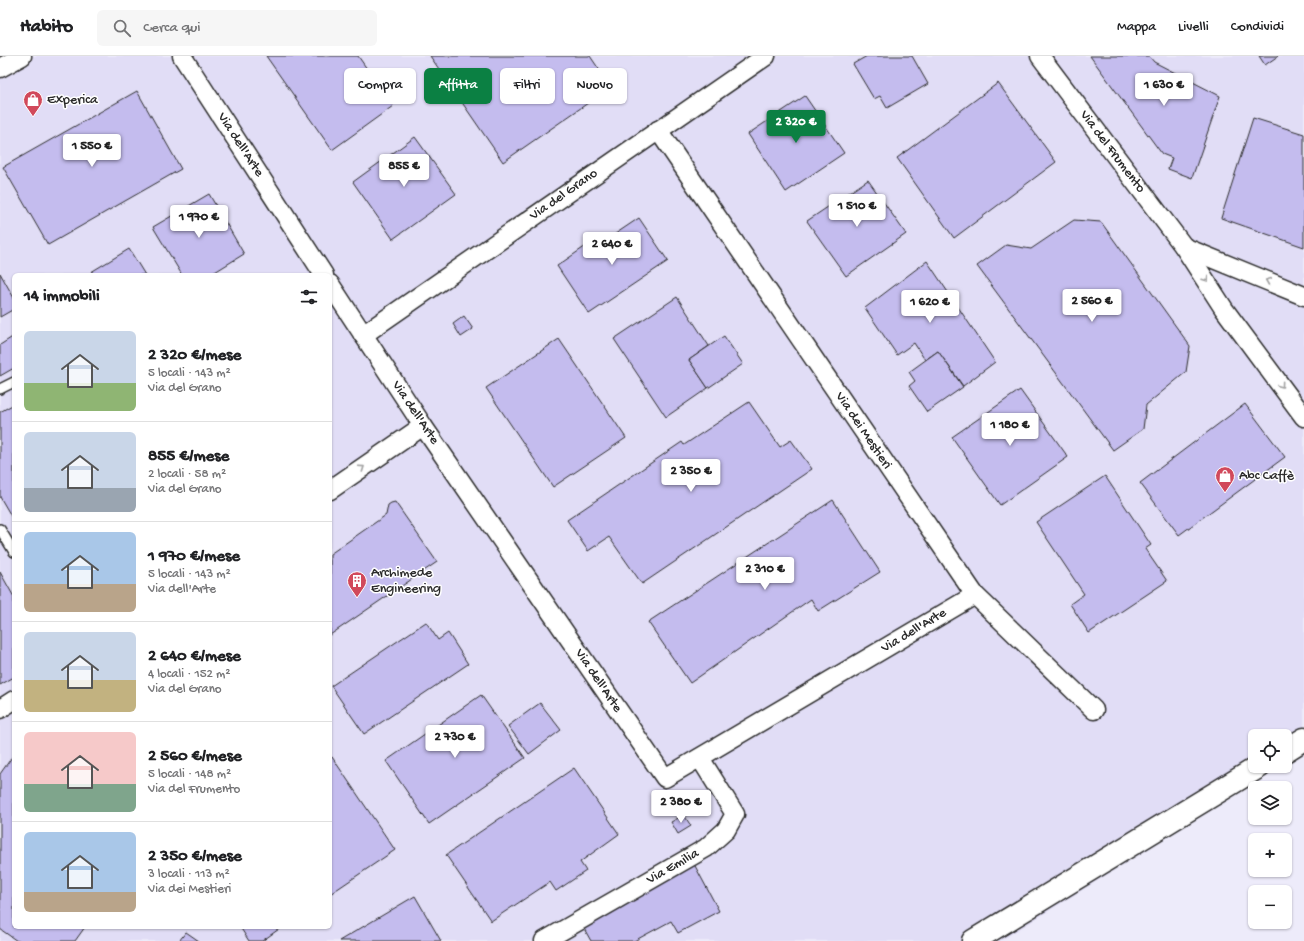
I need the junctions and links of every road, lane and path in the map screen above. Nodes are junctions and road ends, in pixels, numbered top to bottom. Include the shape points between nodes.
1 (22, 56) edge
2 (182, 56) edge
3 (766, 56) edge
4 (1040, 56) edge
5 (0, 68) edge
6 (658, 130) junction
7 (1184, 247) junction
8 (323, 273) edge
9 (332, 287) edge
10 (1304, 296) edge
11 (363, 335) junction
12 (12, 383) edge
13 (0, 389) edge
14 (1304, 417) edge
15 (424, 426) junction
16 (332, 489) edge
17 (0, 529) edge
18 (12, 549) edge
19 (975, 595) junction
20 (12, 701) edge
21 (0, 709) edge
22 (1094, 710) dead end
23 (1304, 739) edge
24 (1292, 747) edge
25 (700, 758) junction
26 (1249, 773) edge
27 (544, 941) edge
28 (973, 941) edge

1 - 5 street
2 - 8 street, Via dell'Arte
3 - 6 street, Via del Grano
4 - 7 street, Via del Frumento
6 - 11 street, Via del Grano
6 - 19 street, Via dei Mestieri
10 -> 7 street
7 -> 14 street, Via del Frumento via 1224,309
9 - 11 street, Via dell'Arte
11 - 15 street, Via dell'Arte
12 - 13 lane
16 -> 15 street
15 - 25 street, Via dell'Arte via 665,778
17 - 18 lane
19 - 22 street, Via dei Mestieri
19 - 25 street, Via dell'Arte
20 - 21 street
23 - 24 main road
25 - 27 street, Via Emilia via 735,814 726,830 706,848
26 - 28 main road

